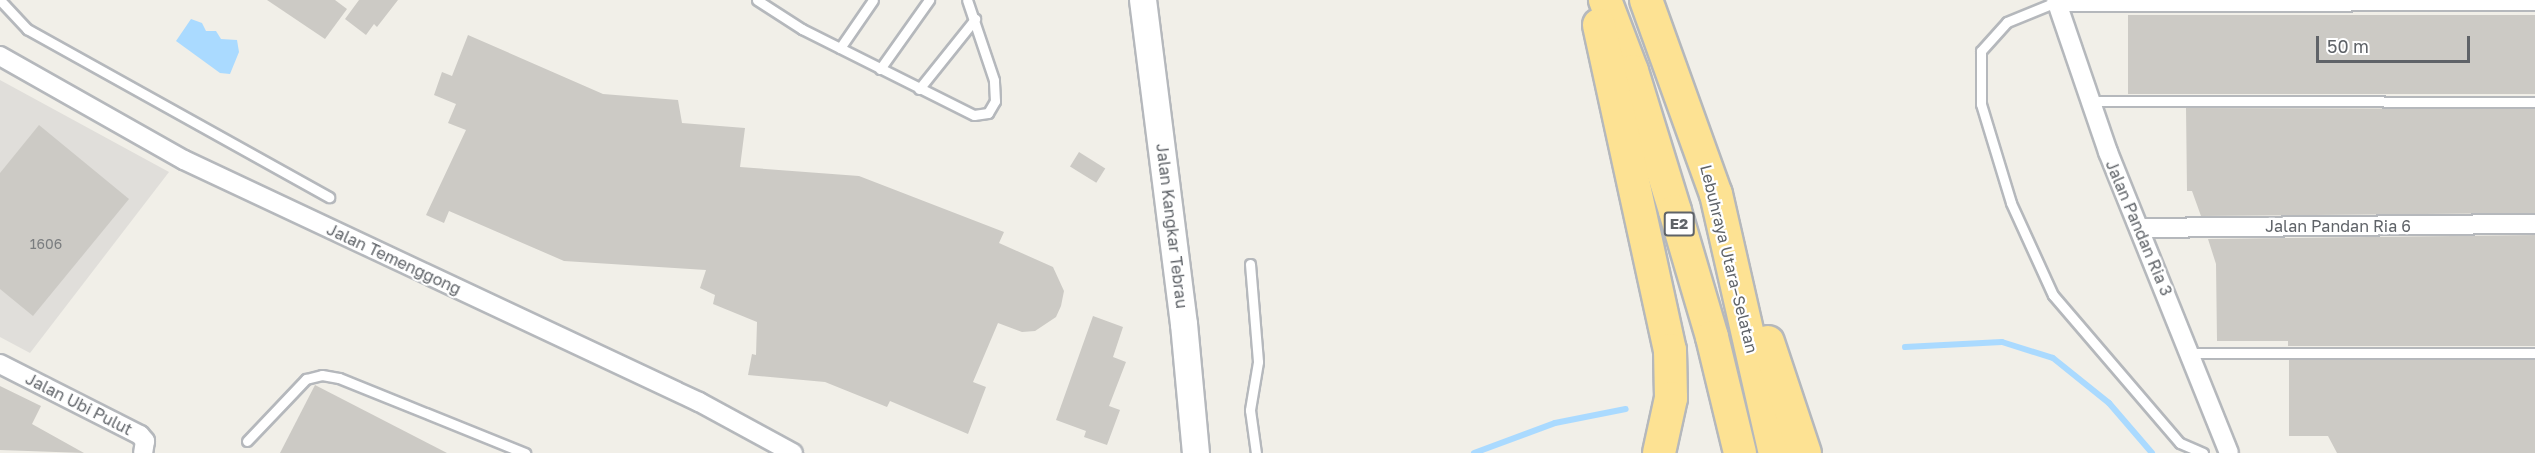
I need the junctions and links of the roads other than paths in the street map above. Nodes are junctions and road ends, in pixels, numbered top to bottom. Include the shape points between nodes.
1 (0, 0) edge
2 (757, 0) edge
3 (873, 0) edge
4 (929, 0) edge
5 (967, 0) edge
6 (1143, 0) edge
7 (1595, 0) edge
8 (1605, 0) edge
9 (1646, 0) edge
10 (2535, 1) edge
11 (2061, 4) edge
12 (975, 19) junction
13 (840, 48) junction
14 (0, 56) edge
15 (880, 69) junction
16 (919, 89) junction
17 (2090, 101) junction
18 (2535, 102) edge
19 (1716, 194) junction
20 (329, 197) dead end
21 (2535, 224) edge
22 (2140, 228) junction
23 (1250, 264) dead end
24 (2191, 353) junction
25 (2535, 353) edge
26 (0, 364) edge
27 (247, 441) dead end
28 (143, 453) edge
29 (525, 453) edge
30 (793, 453) edge
31 (1196, 453) edge
32 (1256, 453) edge
33 (1659, 453) edge
34 (1740, 453) edge
35 (1775, 453) edge
36 (1805, 453) edge
37 (2203, 453) edge
38 (2229, 453) edge

1 - 20 lane via 27,29
2 - 13 lane
3 - 13 lane
4 - 15 lane
5 - 12 lane
6 - 31 street, Jalan Kangkar Tebrau via 1184,324
7 - 33 highway via 1670,350 1671,398
8 - 34 highway, E2 via 1632,71 1675,211 1712,337
9 - 19 highway, Lebuhraya Utara–Selatan / E2
10 - 11 street
11 - 17 street, Jalan Pandan Ria 3
11 - 37 lane via 2007,22 1981,51 1980,104 2011,203 2053,295 2180,443
12 - 16 lane
12 - 16 lane via 994,80 995,101 988,113 974,115
13 - 15 lane
14 - 30 street, Jalan Temenggong via 184,160 699,402
15 - 16 lane
17 - 18 lane
17 - 22 street, Jalan Pandan Ria 3
19 - 35 highway, Lebuhraya Utara–Selatan / E2
19 - 36 highway
21 - 22 street, Jalan Pandan Ria 6
22 - 24 street, Jalan Pandan Ria 3
23 - 32 lane via 1258,362 1250,410
24 - 25 lane
24 - 38 street, Jalan Pandan Ria 3
26 - 28 street, Jalan Ubi Pulut via 140,435 145,441
27 - 29 lane via 306,379 322,375 339,378

